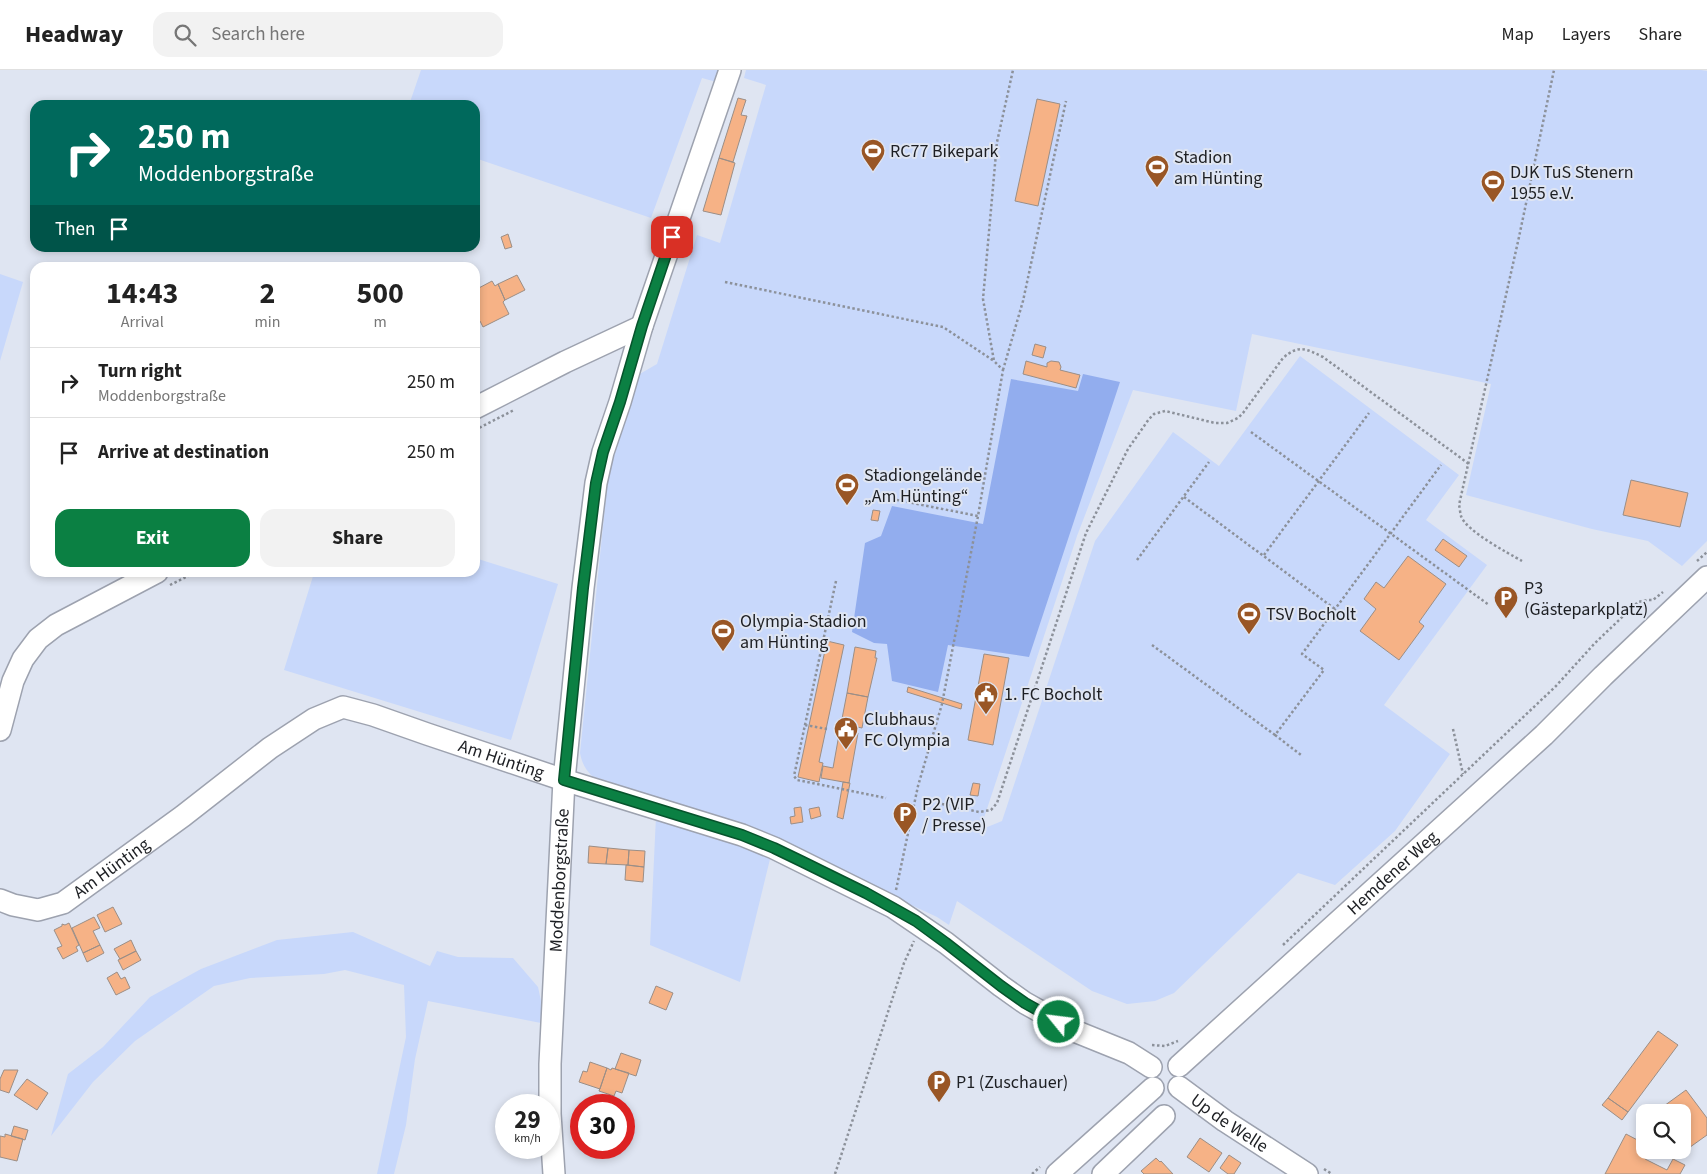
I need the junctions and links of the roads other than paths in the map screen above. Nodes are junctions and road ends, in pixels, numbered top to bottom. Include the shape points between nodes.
1 (730, 70) edge
2 (642, 326) junction
3 (480, 405) edge
4 (1703, 569) edge
5 (148, 577) edge
6 (0, 730) edge
7 (564, 780) junction
8 (0, 900) edge
9 (1151, 1067) junction
10 (1179, 1077) junction
11 (1153, 1088) junction
12 (1164, 1116) dead end
13 (554, 1174) edge
14 (1057, 1174) edge
15 (1103, 1174) edge
16 (1307, 1174) edge

1 - 2 street, Moddenborgstraße
2 - 3 street
2 - 7 street, Moddenborgstraße via 596,483
4 - 10 street, Hemdener Weg via 1544,735
5 - 6 street via 56,625 38,639 13,682
7 - 8 street, Am Hünting via 373,715 342,708 314,719 270,748 63,903 38,910
7 - 9 street, Am Hünting via 742,835 781,851 893,907 1025,1003 1077,1032 1129,1053
7 - 13 street, Moddenborgstraße via 550,1064
9 - 10 street via 1162,1060 1174,1062
9 - 11 street via 1149,1080
10 - 11 street via 1171,1093
10 - 16 street, Up de Welle via 1225,1121
11 - 14 street
12 - 15 street

